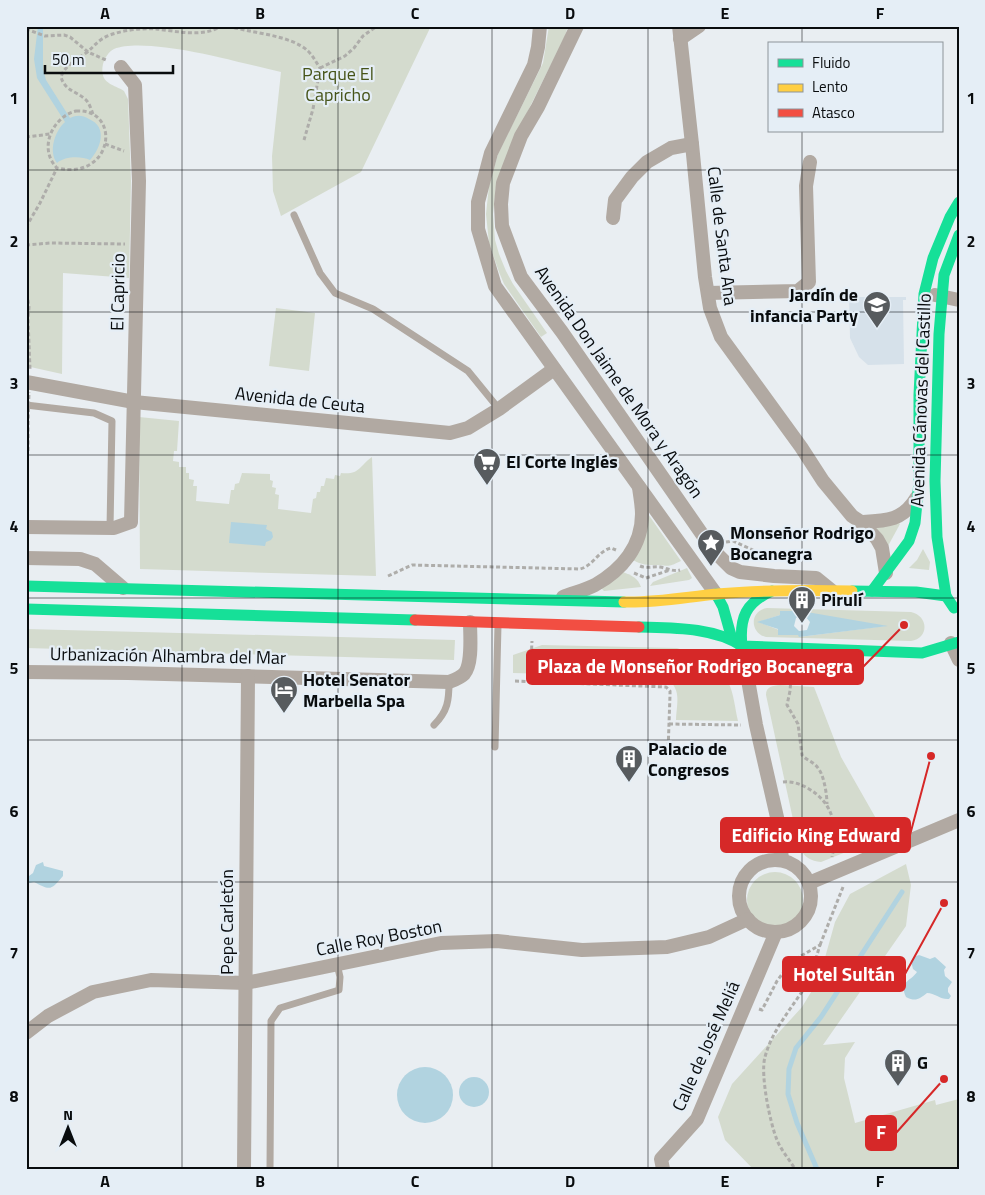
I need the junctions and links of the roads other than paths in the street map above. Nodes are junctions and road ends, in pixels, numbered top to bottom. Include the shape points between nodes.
1 (540, 26) edge
2 (577, 26) edge
3 (699, 26) edge
4 (679, 32) edge
5 (121, 67) road end
6 (692, 144) junction
7 (810, 162) dead end
8 (959, 202) edge
9 (294, 215) dead end
10 (613, 218) dead end
11 (959, 235) edge
12 (708, 293) junction
13 (924, 294) junction
14 (941, 296) junction
15 (959, 300) edge
16 (554, 369) junction
17 (28, 381) edge
18 (134, 402) junction
19 (26, 405) edge
20 (499, 409) junction
21 (639, 487) junction
22 (918, 494) junction
23 (861, 522) junction
24 (26, 527) edge
25 (110, 528) junction
26 (938, 548) junction
27 (26, 558) edge
28 (886, 573) junction
29 (953, 576) dead end
30 (26, 586) edge
31 (123, 588) junction
32 (774, 590) junction
33 (832, 591) junction
34 (872, 591) junction
35 (716, 594) junction
36 (946, 596) junction
37 (554, 600) junction
38 (26, 608) edge
39 (955, 611) edge
40 (470, 622) junction
41 (498, 622) junction
42 (741, 626) junction
43 (954, 640) edge
44 (737, 642) junction
45 (770, 647) junction
46 (959, 660) edge
47 (26, 672) edge
48 (248, 676) junction
49 (449, 682) junction
50 (434, 725) dead end
51 (495, 748) dead end
52 (959, 820) edge
53 (782, 860) junction
54 (809, 883) junction
55 (748, 919) junction
56 (776, 932) junction
57 (337, 964) junction
58 (246, 983) junction
59 (26, 1033) edge
60 (244, 1169) edge
61 (270, 1169) edge
62 (663, 1169) edge

1 - 16 street via 534,65 491,153 478,202 478,229 495,286
2 - 33 street, Avenida Don Jaime de Mora y Aragón via 522,136 503,182 502,226 521,277 713,550 731,568 740,572 816,578
3 - 4 street
4 - 6 street, Calle de Santa Ana
5 - 18 street, El Capricio via 135,85 139,181
6 - 10 street via 672,148 647,162 615,200
6 - 12 street, Calle de Santa Ana
7 - 12 street via 806,186 809,282 798,290
8 - 13 main road, Avenida Cánovas del Castillo via 933,258
9 - 20 lane via 320,274 335,293 373,309 468,371
11 - 14 main road, Avenida Cánovas del Castillo via 944,275
12 - 23 street, Calle de Santa Ana via 721,336 801,446 823,482
13 - 14 street
13 - 22 main road, Avenida Cánovas del Castillo
14 - 15 street
14 - 26 main road, Avenida Cánovas del Castillo via 935,482
16 - 20 street, Avenida de Ceuta
16 - 21 street
17 - 18 street, Avenida de Ceuta
18 - 20 street, Avenida de Ceuta via 450,433 468,428
18 - 25 street, El Capricio via 131,522
19 - 25 lane via 94,413 112,421
21 - 35 street
21 - 37 street via 642,515 638,540 620,568 595,585
22 - 23 street via 913,504 899,516
22 - 28 main road, Avenida Cánovas del Castillo via 915,523 909,541
23 - 28 street, Calle de Santa Ana via 882,548
24 - 25 street
26 - 29 main road
26 - 36 main road, Avenida Cánovas del Castillo
27 - 31 street via 80,559 95,564
28 - 34 main road, Avenida Cánovas del Castillo
30 - 31 main road
31 - 37 main road
32 - 33 main road
32 - 35 main road
32 - 42 main road via 761,595 749,606
33 - 34 main road
34 - 36 main road
35 - 37 main road via 645,603
35 - 44 main road
36 - 39 main road
38 - 40 main road
40 - 41 main road
40 - 49 street via 469,664 466,672
41 - 44 main road via 687,628
41 - 51 lane
42 - 44 main road
42 - 45 main road via 750,639
43 - 45 main road via 922,653
43 - 46 street
44 - 45 main road
44 - 53 street via 779,826
47 - 48 street, Urbanización Alhambra del Mar
48 - 49 street, Urbanización Alhambra del Mar
48 - 58 street, Pepe Carletón
49 - 50 lane via 448,702
52 - 54 street
53 - 54 street via 796,867
53 - 55 street via 764,862 746,876 739,898
54 - 56 street via 810,906 805,916 787,930
55 - 56 street via 756,926
55 - 57 street, Calle Roy Boston via 709,937 667,948 582,950 497,941 441,943
56 - 62 street, Calle de José Meliá via 697,1119 661,1159
57 - 58 street, Calle Roy Boston
57 - 61 lane via 339,990 280,1008 271,1021
58 - 59 street, Calle Roy Boston via 151,980 93,992 48,1016
58 - 60 street, Pepe Carletón

